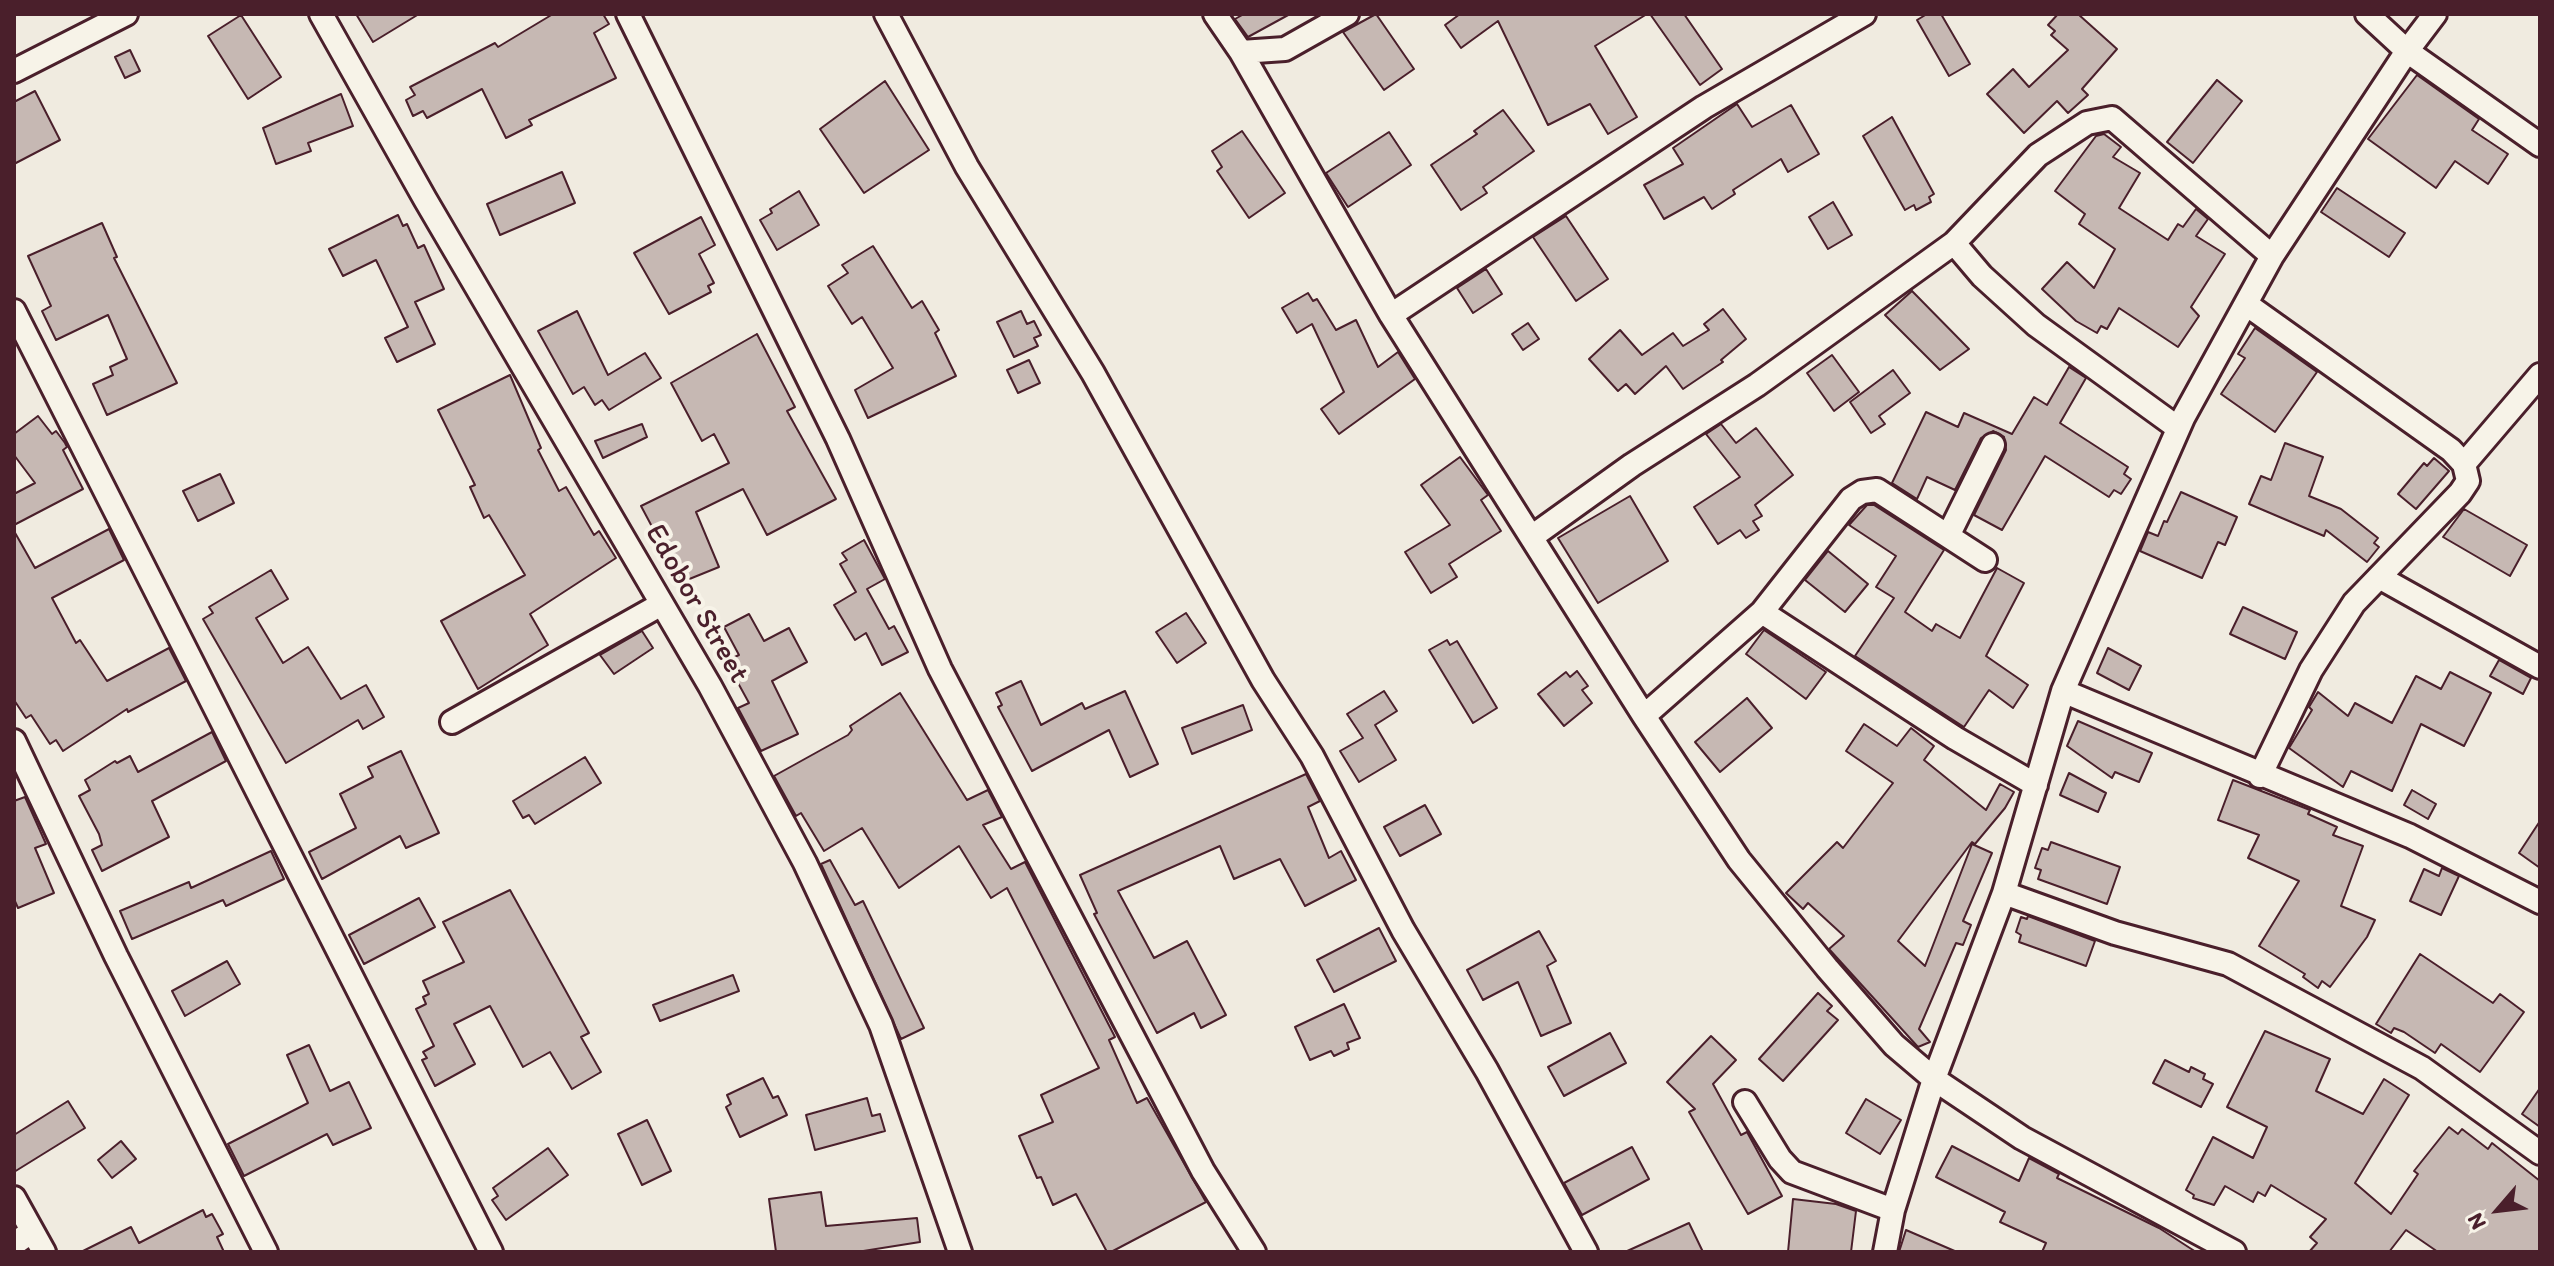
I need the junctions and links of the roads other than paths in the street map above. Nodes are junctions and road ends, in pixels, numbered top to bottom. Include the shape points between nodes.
1 (126, 14) edge
2 (321, 14) edge
3 (628, 14) edge
4 (886, 14) edge
5 (1215, 14) edge
6 (1347, 14) edge
7 (1864, 14) edge
8 (2367, 14) edge
9 (2435, 14) edge
10 (2407, 51) junction
11 (1241, 52) junction
12 (14, 71) edge
13 (2540, 145) edge
14 (1954, 243) junction
15 (2272, 256) junction
16 (2246, 304) junction
17 (14, 311) edge
18 (1391, 315) junction
19 (2540, 375) edge
20 (2178, 428) junction
21 (1993, 445) dead end
22 (2464, 464) junction
23 (1533, 536) junction
24 (1948, 536) junction
25 (1985, 560) dead end
26 (2379, 577) junction
27 (660, 605) junction
28 (1762, 612) junction
29 (2540, 667) edge
30 (2063, 691) junction
31 (1644, 716) junction
32 (452, 722) dead end
33 (14, 741) edge
34 (2260, 776) junction
35 (2036, 785) junction
36 (2004, 893) junction
37 (2540, 902) edge
38 (1934, 1079) junction
39 (1745, 1102) dead end
40 (2540, 1153) edge
41 (14, 1198) edge
42 (1893, 1210) junction
43 (23, 1238) edge
44 (44, 1252) edge
45 (266, 1252) edge
46 (491, 1252) edge
47 (960, 1252) edge
48 (1254, 1252) edge
49 (1586, 1252) edge
50 (1885, 1252) edge
51 (2234, 1252) edge

1 - 12 street
2 - 27 street, Edobor Street
3 - 48 street via 838,439 940,669 1203,1171
4 - 49 street via 967,167 1093,373 1263,680 1312,756 1403,930
5 - 11 street
6 - 11 street via 1285,49
7 - 18 street via 1704,107
8 - 10 street
9 - 10 street
10 - 13 street
10 - 15 street
11 - 18 street
14 - 15 street via 2038,155 2087,123 2112,118
14 - 20 street via 2036,325
14 - 23 street via 1757,385
15 - 16 street
16 - 20 street
16 - 22 street
17 - 46 street
18 - 23 street
19 - 22 street
20 - 30 street
21 - 24 street
22 - 26 street via 2468,481 2460,493
23 - 31 street
24 - 25 street
24 - 28 street via 1877,490 1862,492
26 - 29 street
26 - 34 street via 2354,603 2311,670
27 - 32 street
27 - 47 street, Edobor Street via 805,863 881,1025
28 - 31 street
28 - 35 street
30 - 34 street
30 - 35 street
31 - 38 street via 1739,860 1894,1045
33 - 45 street
34 - 37 street via 2410,836
35 - 36 street
36 - 38 street
36 - 40 street via 2115,933 2228,964 2422,1068
38 - 42 street
38 - 51 street via 2022,1138
39 - 42 street via 1792,1172
41 - 43 street
42 - 50 street
43 - 44 street

